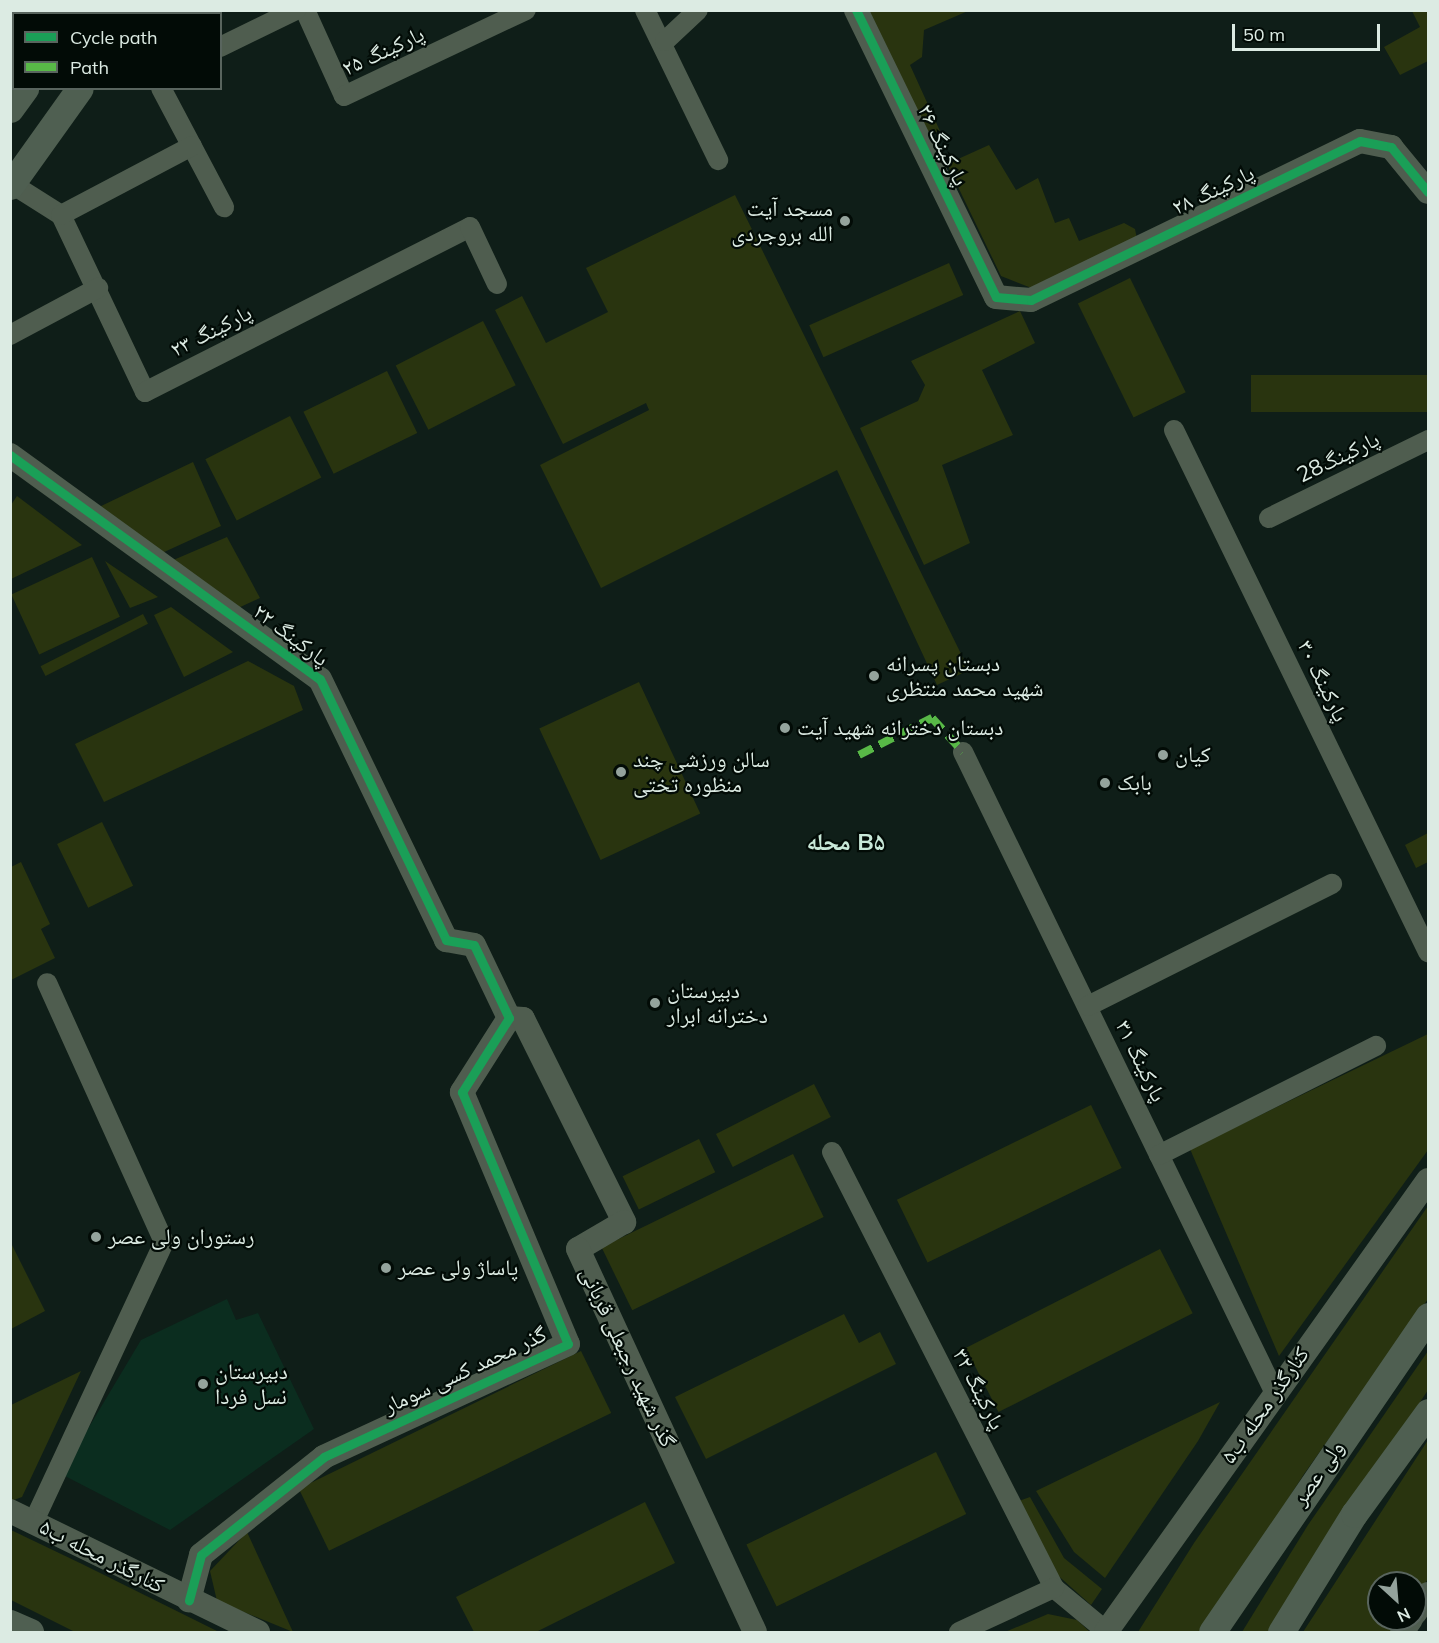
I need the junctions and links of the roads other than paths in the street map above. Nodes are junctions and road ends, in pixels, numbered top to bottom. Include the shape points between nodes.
1 (296, 10) edge
2 (305, 10) edge
3 (526, 10) edge
4 (645, 10) edge
5 (698, 10) edge
6 (856, 10) edge
7 (665, 41) junction
8 (222, 46) edge
9 (24, 90) edge
10 (79, 90) edge
11 (162, 90) edge
12 (10, 109) edge
13 (192, 146) junction
14 (718, 160) dead end
15 (11, 185) edge
16 (1428, 192) edge
17 (224, 207) dead end
18 (61, 215) junction
19 (497, 284) dead end
20 (98, 288) junction
21 (996, 297) joint
22 (10, 335) edge
23 (1174, 430) dead end
24 (1428, 440) edge
25 (10, 455) edge
26 (1269, 518) dead end
27 (963, 752) dead end
28 (1332, 884) dead end
29 (1428, 952) edge
30 (47, 982) dead end
31 (1088, 1006) junction
32 (509, 1018) junction
33 (1376, 1046) dead end
34 (832, 1152) dead end
35 (1159, 1155) junction
36 (1428, 1180) edge
37 (1428, 1316) edge
38 (1274, 1391) junction
39 (1428, 1412) edge
40 (10, 1511) edge
41 (34, 1521) junction
42 (1054, 1588) junction
43 (189, 1600) junction
44 (10, 1623) edge
45 (1106, 1631) edge
46 (30, 1632) edge
47 (258, 1632) edge
48 (754, 1632) edge
49 (959, 1632) edge
50 (1212, 1632) edge
51 (1281, 1632) edge

1 - 8 street
2 - 3 street, پارکینگ ۲۵ via 344,96
4 - 7 street
5 - 7 street
6 - 21 street, پارکینگ ۲۶
7 - 14 street
9 - 12 main road
10 - 15 main road
11 - 13 street
13 - 17 street
13 - 18 street
15 - 18 street
16 - 21 street, پارکینگ ۲۸ via 1391,147 1360,141 1031,300
18 - 20 street, پارکینگ ۲۳
19 - 20 street, پارکینگ ۲۳ via 470,227 145,392
20 - 22 street
23 - 29 street, پارکینگ ۳۰
24 - 26 street, پارکینگ28
25 - 32 street, پارکینگ ۲۲ via 320,679 446,940 474,945
27 - 31 street, پارکینگ ۳۱
28 - 31 street
30 - 41 street via 164,1242
31 - 35 street, پارکینگ ۳۱
32 - 43 street, گذر محمد کسی سومار via 462,1092 568,1344 324,1457 201,1556
32 - 48 street, گذر شهید رجبعلی قربانی via 524,1019 624,1222 578,1249
33 - 35 street
34 - 42 street, پارکینگ ۳۲
35 - 38 street, پارکینگ ۳۱
36 - 38 street, کنارگذر محله ب۵
37 - 50 main road, ولی عصر
38 - 45 street, کنارگذر محله ب۵
39 - 51 main road via 1354,1514
40 - 41 street, کنارگذر محله ب۵
41 - 43 street, کنارگذر محله ب۵
42 - 45 street, پارکینگ ۳۲
42 - 49 street
43 - 47 street, کنارگذر محله ب۵
44 - 46 main road

